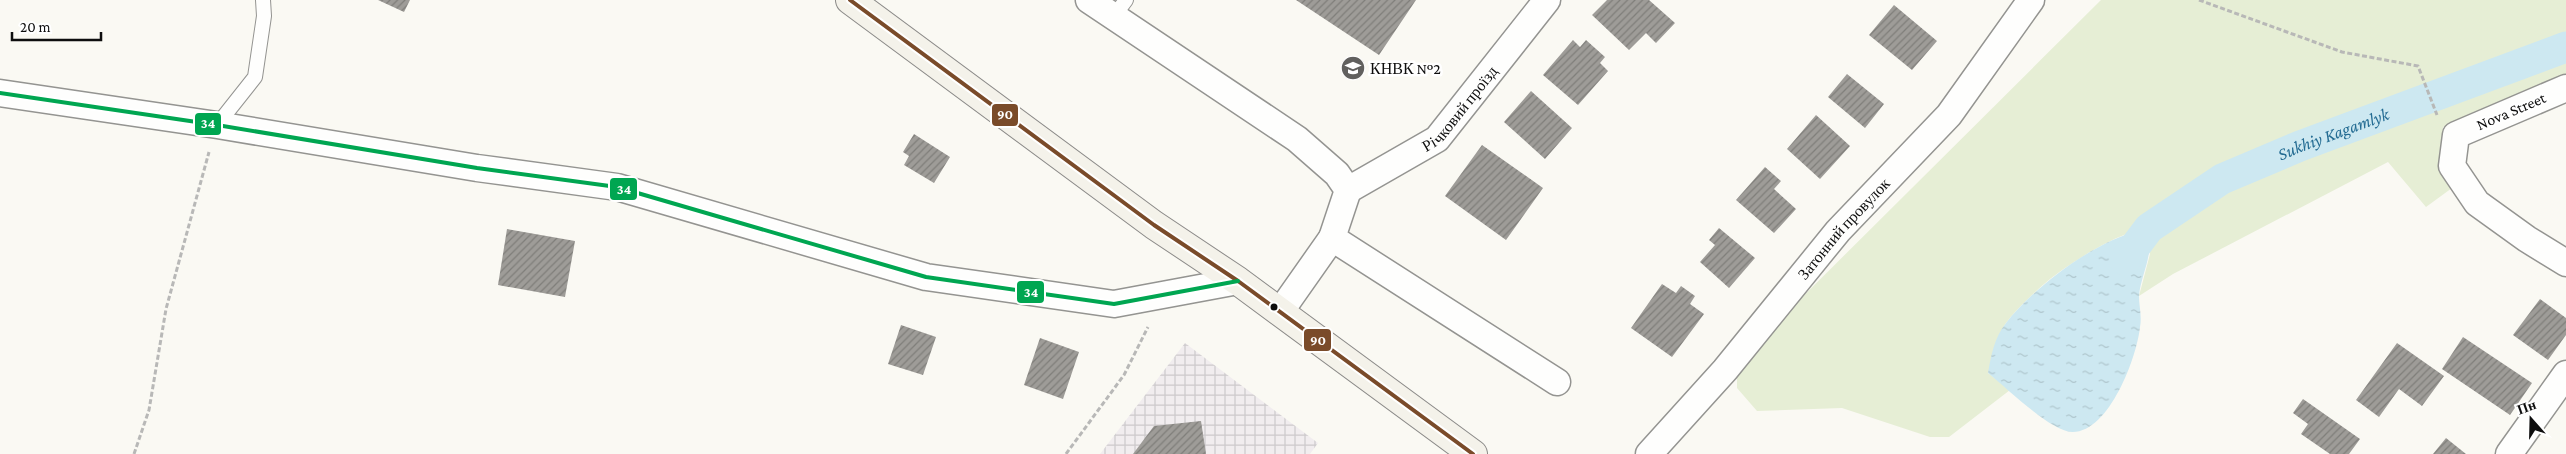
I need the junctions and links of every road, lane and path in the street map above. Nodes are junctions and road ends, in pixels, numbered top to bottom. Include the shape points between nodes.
1 (263, 0) edge
2 (850, 0) edge
3 (1089, 0) edge
4 (1547, 0) edge
5 (2031, 0) edge
6 (2199, 0) edge
7 (1120, 8) edge
8 (2566, 88) edge
9 (0, 93) edge
10 (217, 125) junction
11 (2447, 126) junction
12 (1348, 190) junction
13 (1332, 238) junction
14 (2566, 263) edge
15 (1238, 281) junction
16 (1165, 294) junction
17 (1280, 312) junction
18 (2566, 374) edge
19 (1557, 382) dead end
20 (134, 454) edge
21 (1066, 454) edge
22 (1473, 454) edge
23 (1649, 454) edge
24 (2509, 454) edge

1 - 10 lane via 264,16 255,77
2 - 15 main road via 1154,225
3 - 7 street
4 - 12 street, Річковий проїзд via 1438,139
5 - 23 street, Затонний провулок via 1950,115 1838,230 1725,370
6 - 11 path via 2342,52 2418,66
7 - 12 street via 1296,139 1337,174
8 - 11 street, Nova Street
9 - 10 street
10 - 16 street via 477,168 617,187 926,277 1114,304
10 - 20 path via 166,308 149,410
11 - 14 street via 2452,166 2477,202
12 - 13 street
13 - 17 street
13 - 19 street
15 - 16 street
15 - 17 main road
16 - 21 path via 1124,375
17 - 22 main road
18 - 24 street

